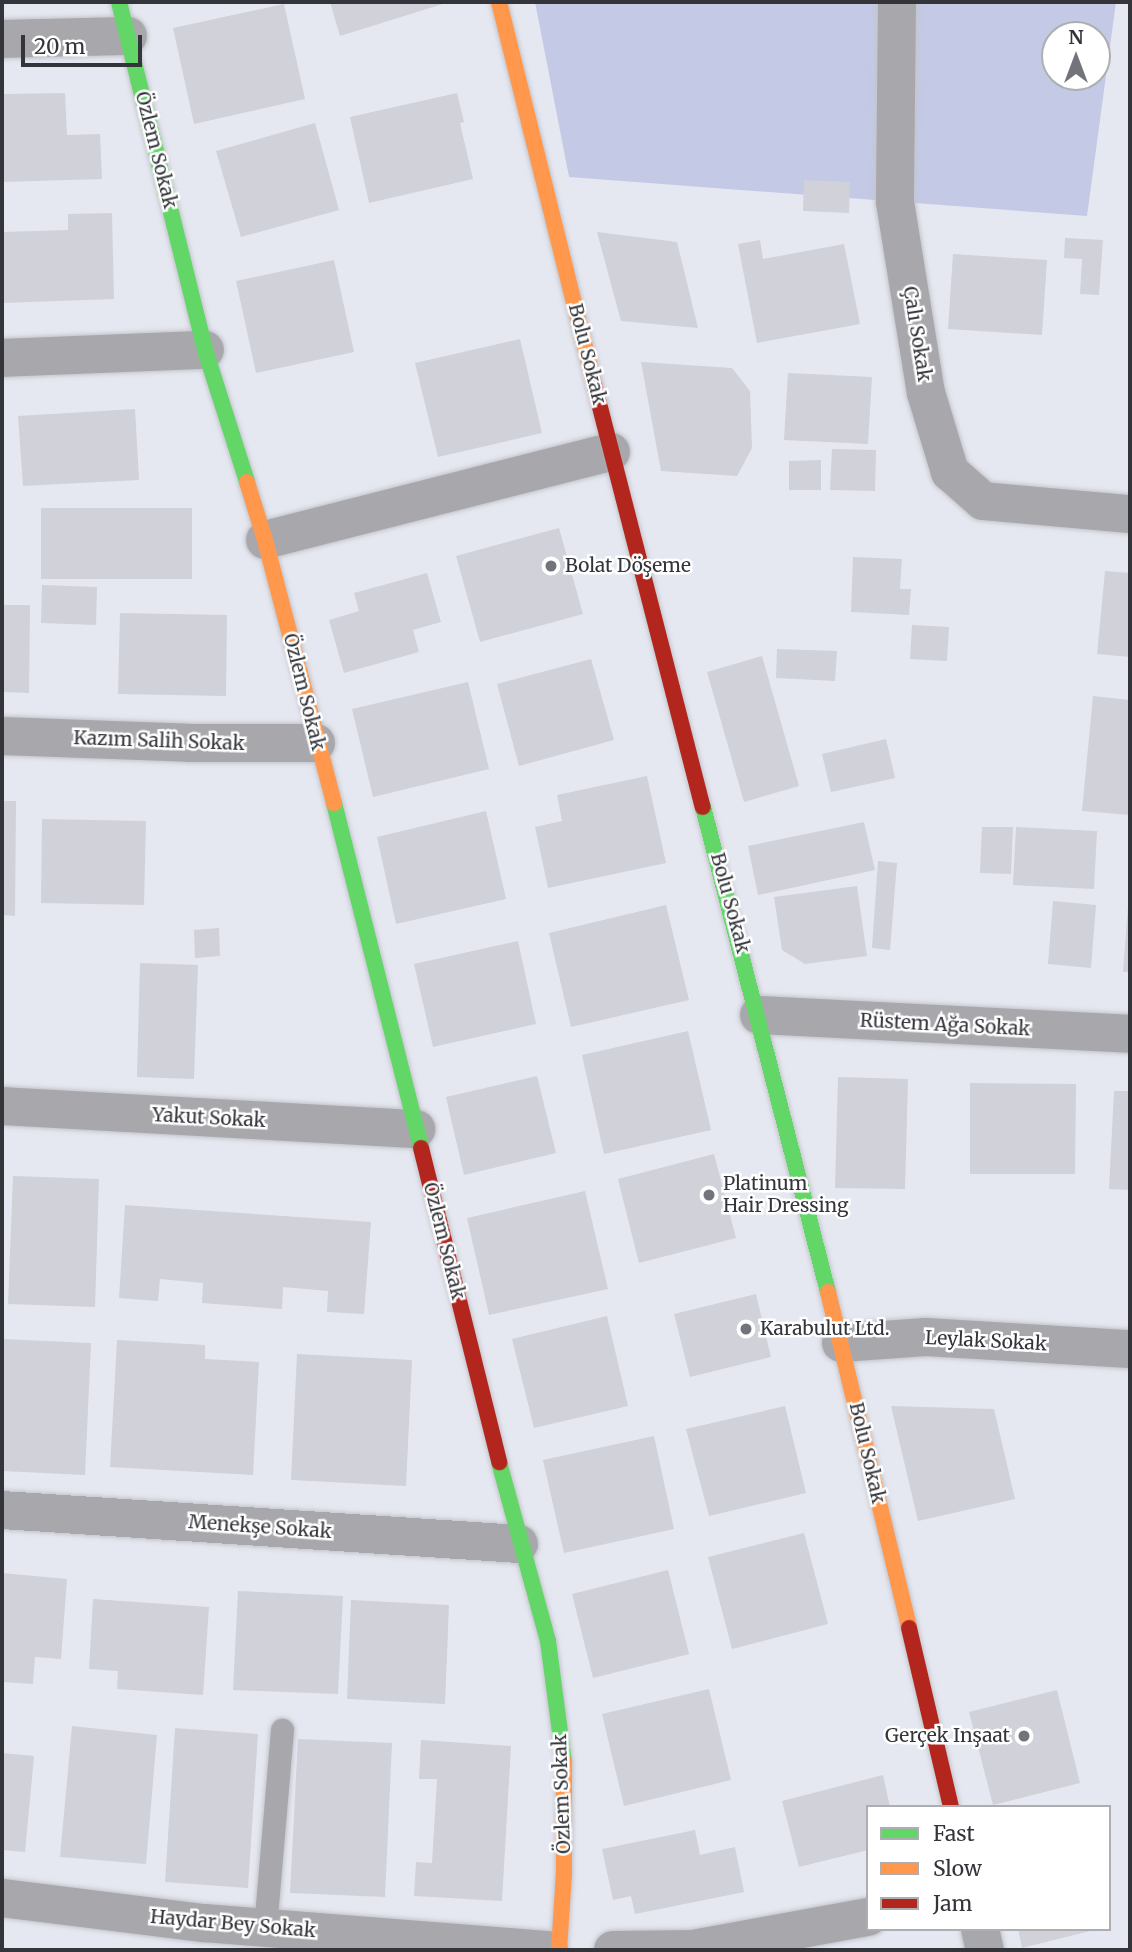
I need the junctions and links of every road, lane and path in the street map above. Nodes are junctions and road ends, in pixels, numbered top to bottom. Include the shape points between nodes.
1 (499, 2) edge
2 (897, 2) edge
3 (124, 19) edge
4 (2, 39) edge
5 (205, 350) junction
6 (2, 358) edge
7 (611, 452) junction
8 (1130, 514) edge
9 (265, 540) junction
10 (2, 736) edge
11 (316, 743) junction
12 (759, 1015) junction
13 (1130, 1034) edge
14 (2, 1106) edge
15 (416, 1129) junction
16 (841, 1343) junction
17 (1130, 1349) edge
18 (2, 1510) edge
19 (519, 1544) junction
20 (282, 1730) dead end
21 (951, 1805) edge
22 (2, 1898) edge
23 (866, 1917) edge
24 (265, 1928) junction
25 (980, 1931) edge
26 (202, 1937) edge
27 (549, 1950) edge
28 (559, 1950) edge
29 (613, 1950) edge
30 (985, 1950) edge

1 - 7 street, Bolu Sokak
2 - 8 street, Çalı Sokak via 895,202 926,393 950,472 983,501
3 - 4 street
3 - 5 street, Özlem Sokak
5 - 6 street
5 - 9 street, Özlem Sokak
7 - 9 street
7 - 12 street, Bolu Sokak
9 - 11 street, Özlem Sokak
10 - 11 street, Kazım Salih Sokak
11 - 15 street, Özlem Sokak
12 - 13 street, Rüstem Ağa Sokak
12 - 16 street, Bolu Sokak
14 - 15 street, Yakut Sokak
15 - 19 street, Özlem Sokak
16 - 17 street, Leylak Sokak via 926,1337
16 - 21 street, Bolu Sokak
18 - 19 street, Menekşe Sokak
19 - 28 street, Özlem Sokak via 548,1641 564,1756
20 - 24 lane
22 - 26 street, Haydar Bey Sokak
23 - 29 street via 693,1949
24 - 26 street, Haydar Bey Sokak
24 - 27 street, Haydar Bey Sokak
25 - 30 street

